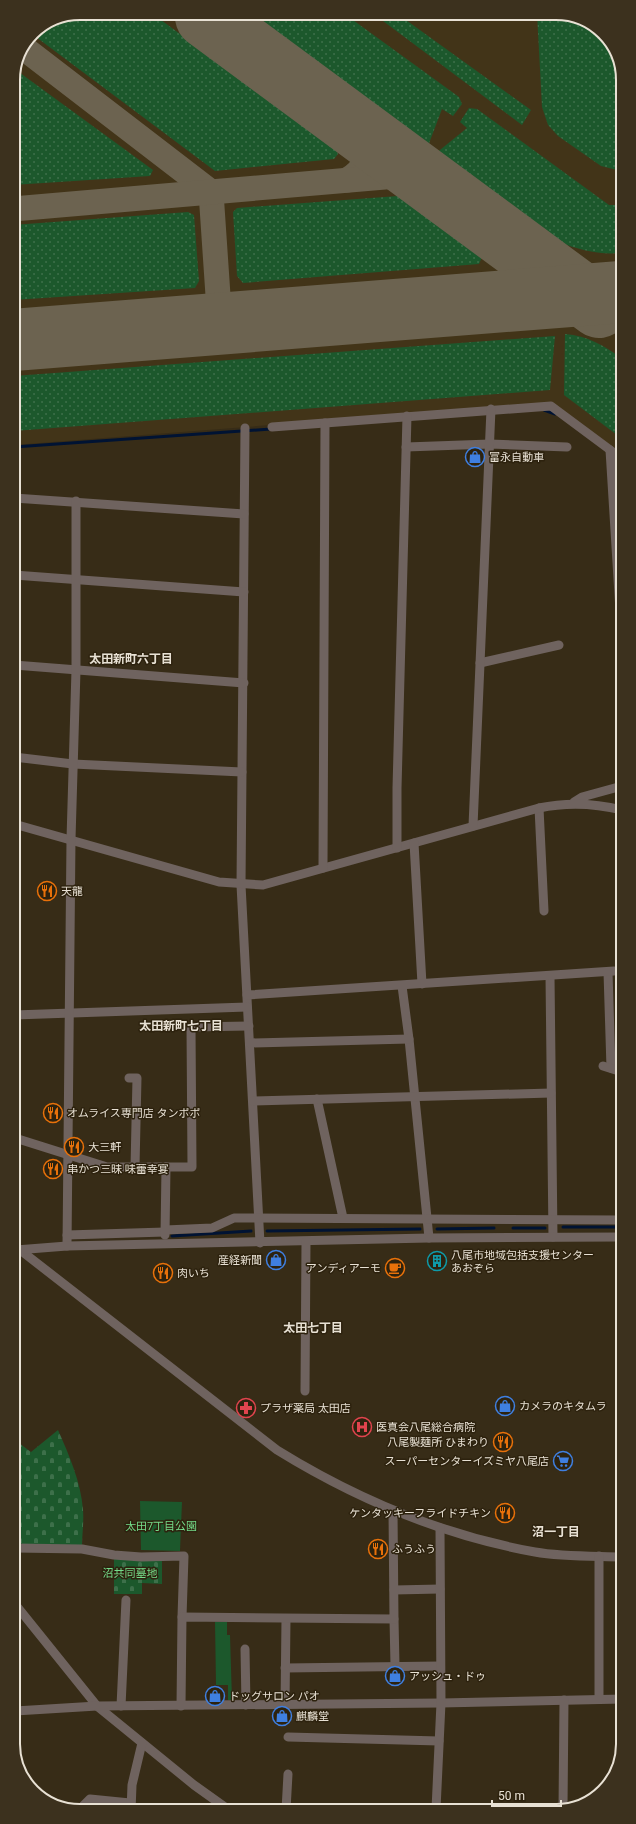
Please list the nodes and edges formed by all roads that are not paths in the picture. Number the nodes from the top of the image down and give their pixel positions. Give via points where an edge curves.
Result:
1 (491, 410) junction
2 (407, 416) junction
3 (325, 423) junction
4 (272, 427) dead end
5 (245, 428) dead end
6 (490, 444) junction
7 (406, 447) junction
8 (567, 447) dead end
9 (610, 450) junction
10 (616, 454) edge
11 (20, 498) edge
12 (76, 501) junction
13 (244, 514) junction
14 (616, 546) edge
15 (20, 575) edge
16 (77, 579) junction
17 (244, 592) junction
18 (559, 646) dead end
19 (480, 663) junction
20 (20, 665) edge
21 (76, 670) junction
22 (244, 683) junction
23 (20, 758) edge
24 (73, 764) junction
25 (242, 772) junction
26 (616, 788) edge
27 (573, 803) junction
28 (538, 808) junction
29 (616, 808) edge
30 (20, 826) edge
31 (473, 826) junction
32 (70, 839) junction
33 (414, 843) junction
34 (397, 848) junction
35 (323, 868) junction
36 (241, 885) junction
37 (544, 911) dead end
38 (550, 976) junction
39 (422, 984) junction
40 (402, 986) junction
41 (247, 995) junction
42 (248, 1007) junction
43 (69, 1012) junction
44 (20, 1015) edge
45 (249, 1026) junction
46 (409, 1039) junction
47 (250, 1043) junction
48 (616, 1070) edge
49 (129, 1078) dead end
50 (552, 1093) junction
51 (414, 1097) junction
52 (317, 1100) junction
53 (253, 1101) junction
54 (20, 1140) edge
55 (66, 1155) junction
56 (135, 1167) junction
57 (166, 1167) junction
58 (258, 1218) junction
59 (343, 1218) junction
60 (427, 1218) junction
61 (553, 1219) junction
62 (616, 1220) edge
63 (165, 1231) junction
64 (67, 1234) junction
65 (616, 1236) edge
66 (554, 1237) junction
67 (429, 1238) junction
68 (306, 1242) junction
69 (260, 1243) junction
70 (165, 1245) junction
71 (67, 1246) junction
72 (20, 1248) edge
73 (20, 1251) edge
74 (305, 1391) dead end
75 (393, 1511) junction
76 (440, 1528) junction
77 (20, 1548) edge
78 (599, 1556) junction
79 (616, 1557) edge
80 (440, 1589) junction
81 (394, 1590) junction
82 (126, 1600) dead end
83 (20, 1610) edge
84 (182, 1617) junction
85 (286, 1619) junction
86 (394, 1619) junction
87 (245, 1649) dead end
88 (395, 1666) junction
89 (440, 1666) junction
90 (285, 1668) junction
91 (599, 1699) junction
92 (616, 1699) edge
93 (564, 1700) junction
94 (441, 1703) junction
95 (246, 1705) junction
96 (284, 1705) junction
97 (97, 1706) junction
98 (121, 1706) junction
99 (181, 1706) junction
100 (20, 1711) edge
101 (288, 1737) dead end
102 (439, 1741) junction
103 (142, 1744) junction
104 (288, 1774) dead end
105 (563, 1803) edge
106 (85, 1804) edge
107 (115, 1804) edge
108 (130, 1804) edge
109 (221, 1804) edge
110 (286, 1804) edge
111 (436, 1804) edge

1 - 2 street
1 - 6 street
1 - 9 street via 551,406
2 - 3 street
2 - 7 street
3 - 4 street
3 - 35 street
5 - 13 street
6 - 7 street
6 - 8 street
6 - 19 street
7 - 34 street
9 - 10 street
9 - 14 street
11 - 12 street
12 - 13 street
12 - 16 street
13 - 17 street
15 - 16 street
16 - 17 street
16 - 21 street
17 - 22 street
18 - 19 street
19 - 31 street
20 - 21 street
21 - 22 street
21 - 24 street
22 - 25 street
23 - 24 street
24 - 25 street
24 - 32 street
25 - 36 street
26 - 27 street
27 - 28 street
27 - 29 street via 601,804
28 - 31 street
28 - 37 street
30 - 32 street
31 - 33 street
32 - 36 street via 219,882
32 - 43 street
33 - 34 street
33 - 39 street
34 - 35 street
35 - 36 street via 263,885
36 - 41 street
38 - 39 street
38 - 48 street via 611,972 607,1067
38 - 50 street
39 - 40 street
40 - 41 street
40 - 46 street
41 - 42 street
42 - 43 street
42 - 45 street
43 - 44 street
43 - 55 street
45 - 47 street
45 - 57 street via 191,1027 192,1167
46 - 47 street
46 - 51 street
47 - 53 street
49 - 56 street via 137,1078
50 - 51 street
50 - 61 street
51 - 52 street
51 - 60 street
52 - 53 street
52 - 59 street
53 - 58 street
54 - 55 street
55 - 56 street via 107,1167
55 - 64 street
56 - 57 street
57 - 63 street
58 - 59 street
58 - 63 street via 234,1218 212,1228
58 - 69 street
59 - 60 street
60 - 61 street
60 - 67 street
61 - 62 street
61 - 66 street
63 - 64 street
63 - 70 street
64 - 71 street
65 - 66 street
66 - 67 street
67 - 68 street
68 - 69 street
68 - 74 street
69 - 70 street
70 - 71 street
71 - 72 street
73 - 75 street via 277,1450 308,1469
75 - 76 street
75 - 81 street
76 - 78 street via 536,1552
76 - 80 street
77 - 84 street via 82,1549 141,1557 184,1556
78 - 79 street
78 - 91 street
80 - 81 street
80 - 89 street
81 - 86 street
82 - 98 street
83 - 97 street
84 - 85 street
84 - 99 street
85 - 86 street
85 - 90 street
86 - 88 street
87 - 95 street via 241,1666
88 - 89 street
88 - 90 street
89 - 94 street
90 - 96 street
91 - 92 street
91 - 93 street
93 - 94 street
93 - 105 street
94 - 96 street
94 - 102 street
95 - 96 street
95 - 99 street
97 - 98 street
97 - 100 street
97 - 103 street
98 - 99 street
101 - 102 street
102 - 111 street
103 - 108 street
103 - 109 street
104 - 110 street
106 - 107 street via 90,1799

